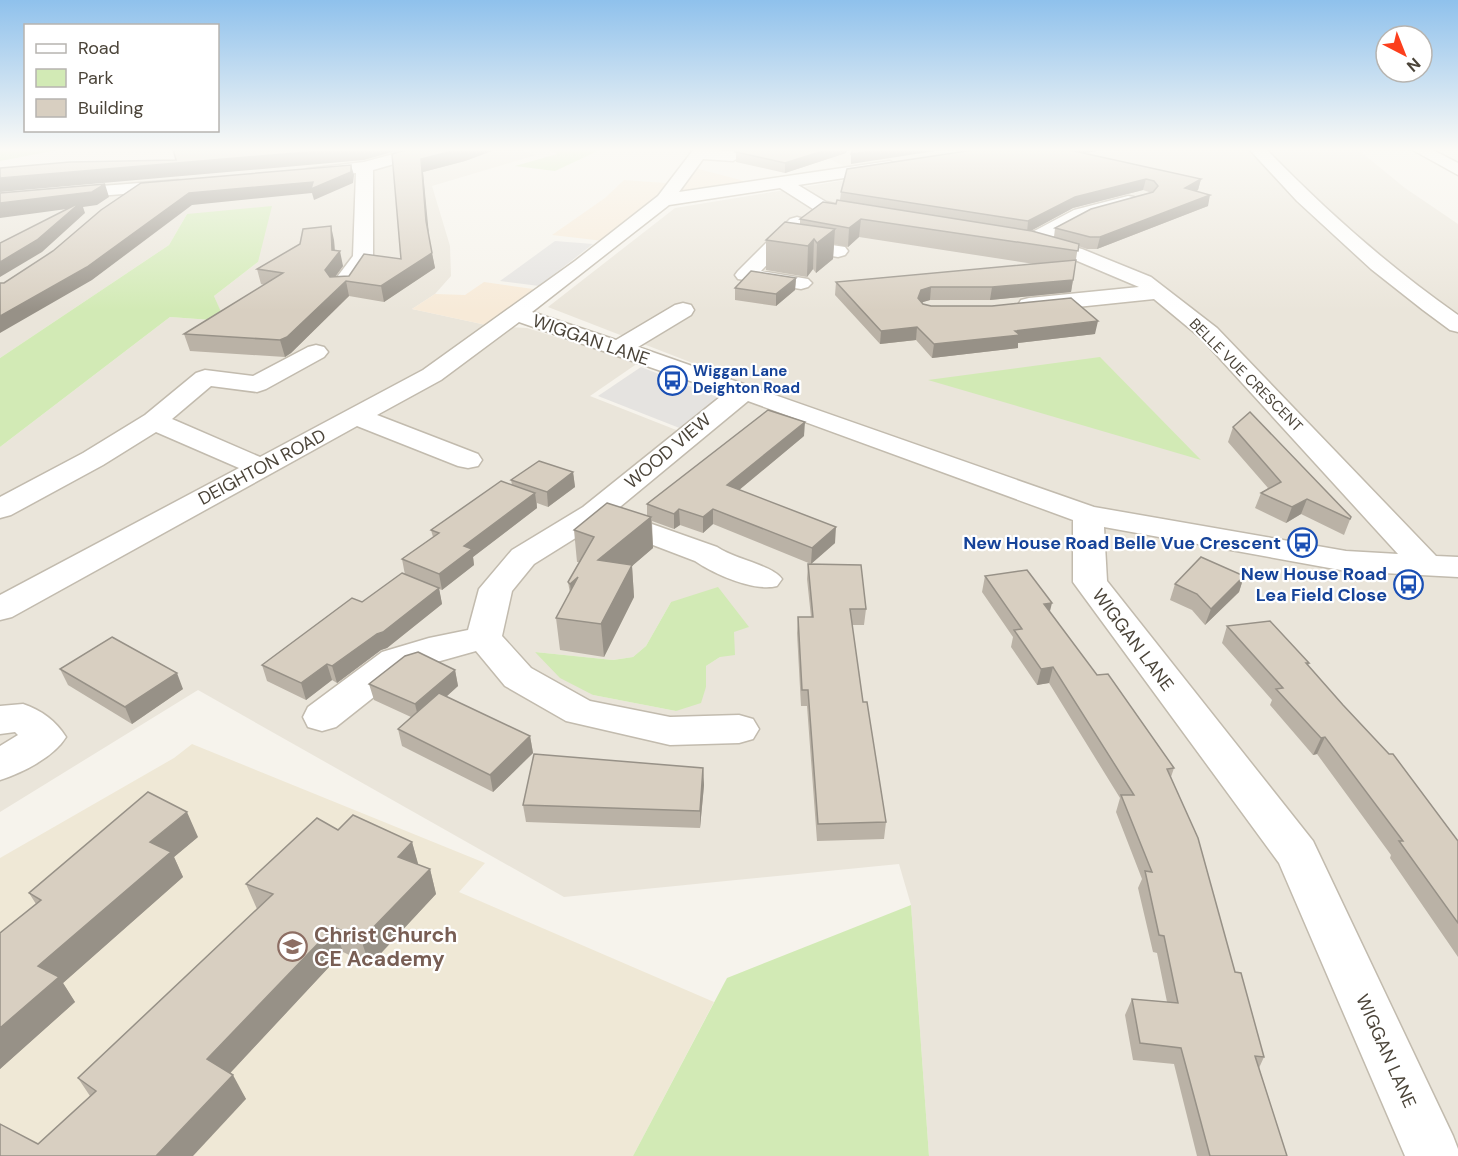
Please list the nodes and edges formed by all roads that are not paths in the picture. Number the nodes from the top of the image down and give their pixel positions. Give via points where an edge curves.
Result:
1 (117, 203) edge
2 (364, 203) edge
3 (660, 203) edge
4 (811, 203) edge
5 (1120, 203) edge
6 (1310, 203) edge
7 (821, 207) junction
8 (106, 210) edge
9 (882, 218) edge
10 (778, 242) junction
11 (838, 251) edge
12 (801, 283) edge
13 (342, 285) edge
14 (1159, 292) junction
15 (1011, 307) edge
16 (683, 310) dead end
17 (517, 315) junction
18 (1458, 325) edge
19 (618, 349) junction
20 (316, 352) dead end
21 (744, 391) junction
22 (355, 416) junction
23 (154, 421) junction
24 (468, 460) dead end
25 (260, 467) junction
26 (0, 509) edge
27 (594, 513) junction
28 (1088, 515) junction
29 (1427, 566) junction
30 (1458, 567) edge
31 (765, 579) dead end
32 (0, 609) edge
33 (484, 638) junction
34 (322, 717) dead end
35 (0, 720) edge
36 (739, 729) dead end
37 (0, 765) edge
38 (1433, 1156) edge

1 - 8 street
2 - 13 street via 363,256
3 - 17 street, DEIGHTON ROAD
4 - 7 street
5 - 14 street, BELLE VUE CRESCENT via 1019,239 1076,253 1144,281
6 - 18 street via 1418,298
7 - 9 street
7 - 10 street via 803,217
10 - 11 street
10 - 12 street via 745,275
14 - 15 street
14 - 29 street, BELLE VUE CRESCENT via 1209,333
16 - 19 street
17 - 19 street, WIGGAN LANE
17 - 22 street, DEIGHTON ROAD via 432,375
19 - 21 street, WIGGAN LANE
20 - 23 street via 257,384 211,372
21 - 27 street, WOOD VIEW via 712,411
21 - 28 street, WIGGAN LANE
22 - 24 street
22 - 25 street, DEIGHTON ROAD
23 - 25 street
23 - 26 street
25 - 32 street, DEIGHTON ROAD
27 - 31 street
27 - 33 street, WOOD VIEW via 523,557 496,589
28 - 29 street via 1346,561
28 - 38 street, WIGGAN LANE via 1090,582 1297,854
29 - 30 street
33 - 34 street via 395,661
33 - 36 street via 518,677 580,712 670,731
35 - 37 street via 23,718 46,737

